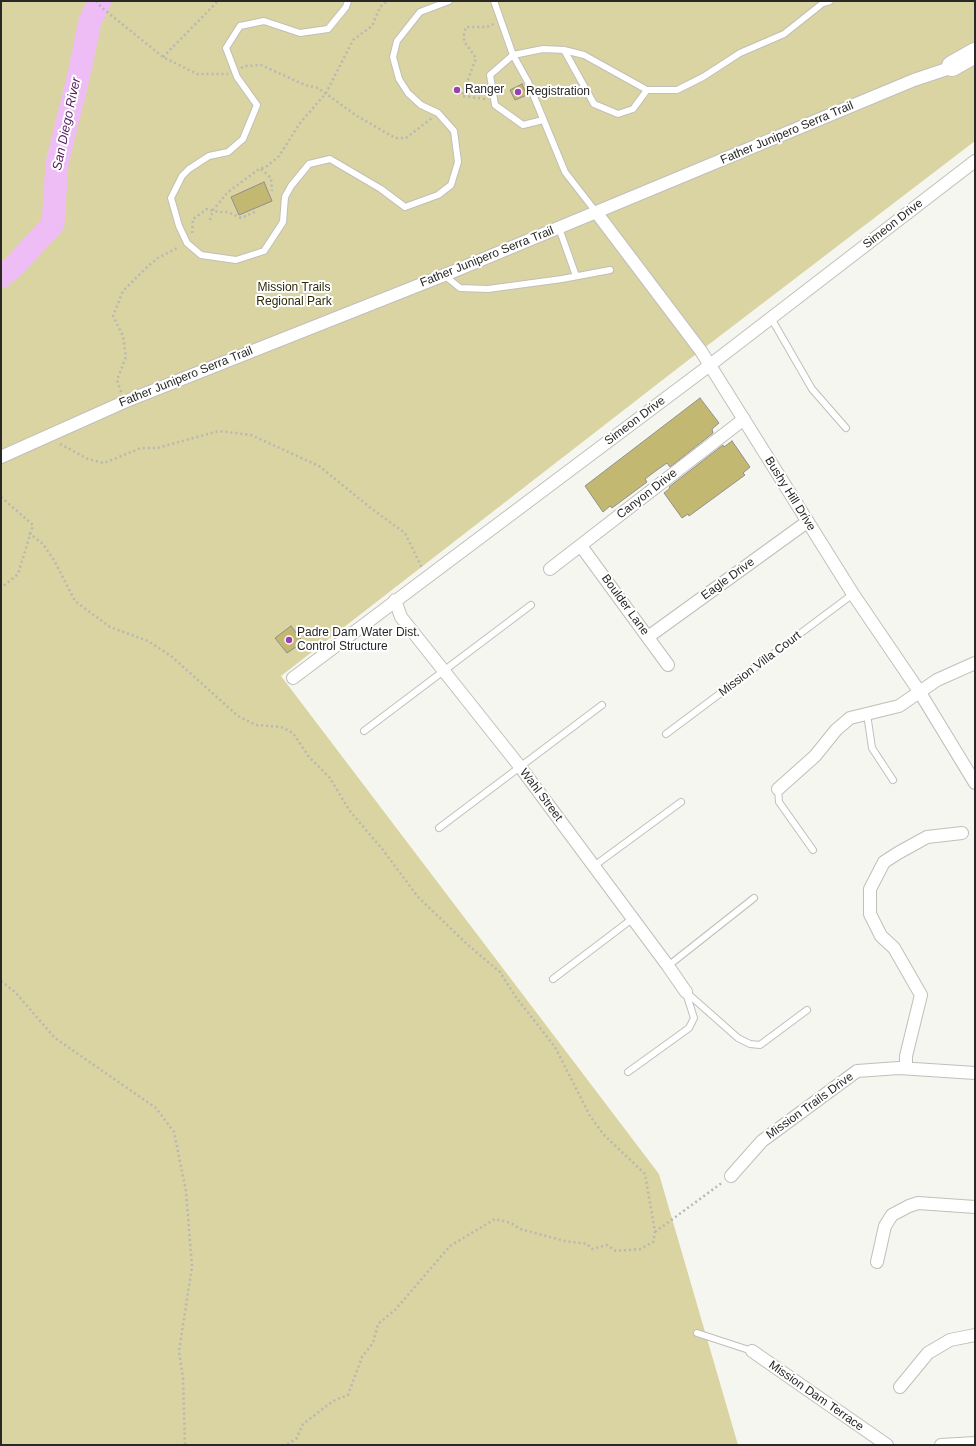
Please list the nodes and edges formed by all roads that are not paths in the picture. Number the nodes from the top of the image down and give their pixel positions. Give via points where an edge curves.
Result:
1 (348, 1) edge
2 (449, 1) edge
3 (494, 1) edge
4 (830, 1) edge
5 (564, 50) junction
6 (975, 54) edge
7 (514, 55) junction
8 (975, 62) edge
9 (952, 66) junction
10 (647, 90) junction
11 (543, 120) junction
12 (975, 161) edge
13 (596, 212) junction
14 (559, 228) junction
15 (610, 270) dead end
16 (444, 275) junction
17 (576, 276) junction
18 (771, 318) junction
19 (710, 365) junction
20 (744, 420) junction
21 (846, 428) dead end
22 (1, 457) edge
23 (808, 522) junction
24 (581, 546) junction
25 (550, 569) dead end
26 (853, 594) junction
27 (395, 600) junction
28 (531, 605) dead end
29 (648, 637) junction
30 (975, 663) edge
31 (668, 665) dead end
32 (443, 672) junction
33 (293, 678) dead end
34 (919, 692) junction
35 (602, 705) dead end
36 (867, 714) junction
37 (364, 731) dead end
38 (666, 734) dead end
39 (520, 768) junction
40 (893, 780) dead end
41 (975, 783) edge
42 (778, 788) joint
43 (681, 802) dead end
44 (439, 828) dead end
45 (962, 832) dead end
46 (813, 850) dead end
47 (594, 866) junction
48 (754, 898) dead end
49 (632, 919) junction
50 (668, 966) junction
51 (553, 979) dead end
52 (686, 992) junction
53 (807, 1010) dead end
54 (906, 1068) junction
55 (628, 1072) dead end
56 (975, 1073) edge
57 (731, 1176) road end
58 (975, 1207) edge
59 (877, 1262) dead end
60 (697, 1333) dead end
61 (975, 1335) edge
62 (752, 1351) joint
63 (900, 1387) dead end
64 (884, 1443) edge
65 (975, 1443) edge
66 (941, 1445) edge

1 - 2 lane via 328,28 300,33 264,21 240,26 226,48 237,77 257,105 243,138 228,152 208,156 182,176 171,198 187,243 201,255 236,260 264,251 283,222 285,197 310,164 330,159 405,206 438,195 451,185 458,162 454,131 438,113 421,105 408,93 399,79 393,57 397,41 420,12
3 - 7 lane
4 - 10 lane via 823,3 784,34 740,53 677,90
5 - 7 lane via 543,49
5 - 10 lane via 584,55
5 - 10 lane via 594,104 618,114 633,109
6 - 9 main road
7 - 11 lane
7 - 11 lane via 490,75 495,105 524,125
8 - 9 street, Father Junipero Serra Trail
9 - 13 street, Father Junipero Serra Trail
11 - 13 lane via 565,172
12 - 18 street, Simeon Drive
13 - 14 street, Father Junipero Serra Trail
13 - 19 street, Bushy Hill Drive
14 - 16 street, Father Junipero Serra Trail
14 - 17 lane
15 - 17 lane
16 - 17 lane via 460,288 488,289
16 - 22 street, Father Junipero Serra Trail via 124,402
18 - 19 street, Simeon Drive
18 - 21 lane via 812,389
19 - 20 street, Bushy Hill Drive
19 - 27 street, Simeon Drive
20 - 23 street, Bushy Hill Drive
20 - 24 street, Canyon Drive
23 - 26 street, Bushy Hill Drive
23 - 29 street, Eagle Drive
24 - 25 street, Canyon Drive
24 - 29 street, Boulder Lane
26 - 34 street, Bushy Hill Drive
26 - 38 lane, Mission Villa Court
27 - 32 street, Wahl Street via 401,617
27 - 33 street, Simeon Drive
28 - 32 lane
29 - 31 street, Boulder Lane
30 - 34 street via 937,680
32 - 37 lane
32 - 39 street, Wahl Street
34 - 36 street via 899,706
34 - 41 street, Bushy Hill Drive
35 - 39 lane
36 - 40 lane via 872,748
36 - 42 street via 850,718 814,756
39 - 44 lane
39 - 47 street, Wahl Street
42 - 46 lane via 779,802
43 - 47 lane
45 - 54 street via 928,837 898,853 884,862 870,889 870,914 881,936 898,955 921,995 906,1056
47 - 49 street, Wahl Street
48 - 50 lane
49 - 50 street, Wahl Street
49 - 51 lane
50 - 52 street, Wahl Street
52 - 53 lane via 738,1038 750,1044 760,1045
52 - 55 lane via 694,1018 689,1028
54 - 56 street, Mission Trails Drive
54 - 57 street, Mission Trails Drive via 857,1071 762,1141
58 - 59 street via 918,1203 909,1206 892,1216 885,1226
60 - 62 lane
61 - 63 street via 950,1340 928,1353
62 - 64 street, Mission Dam Terrace
65 - 66 street

